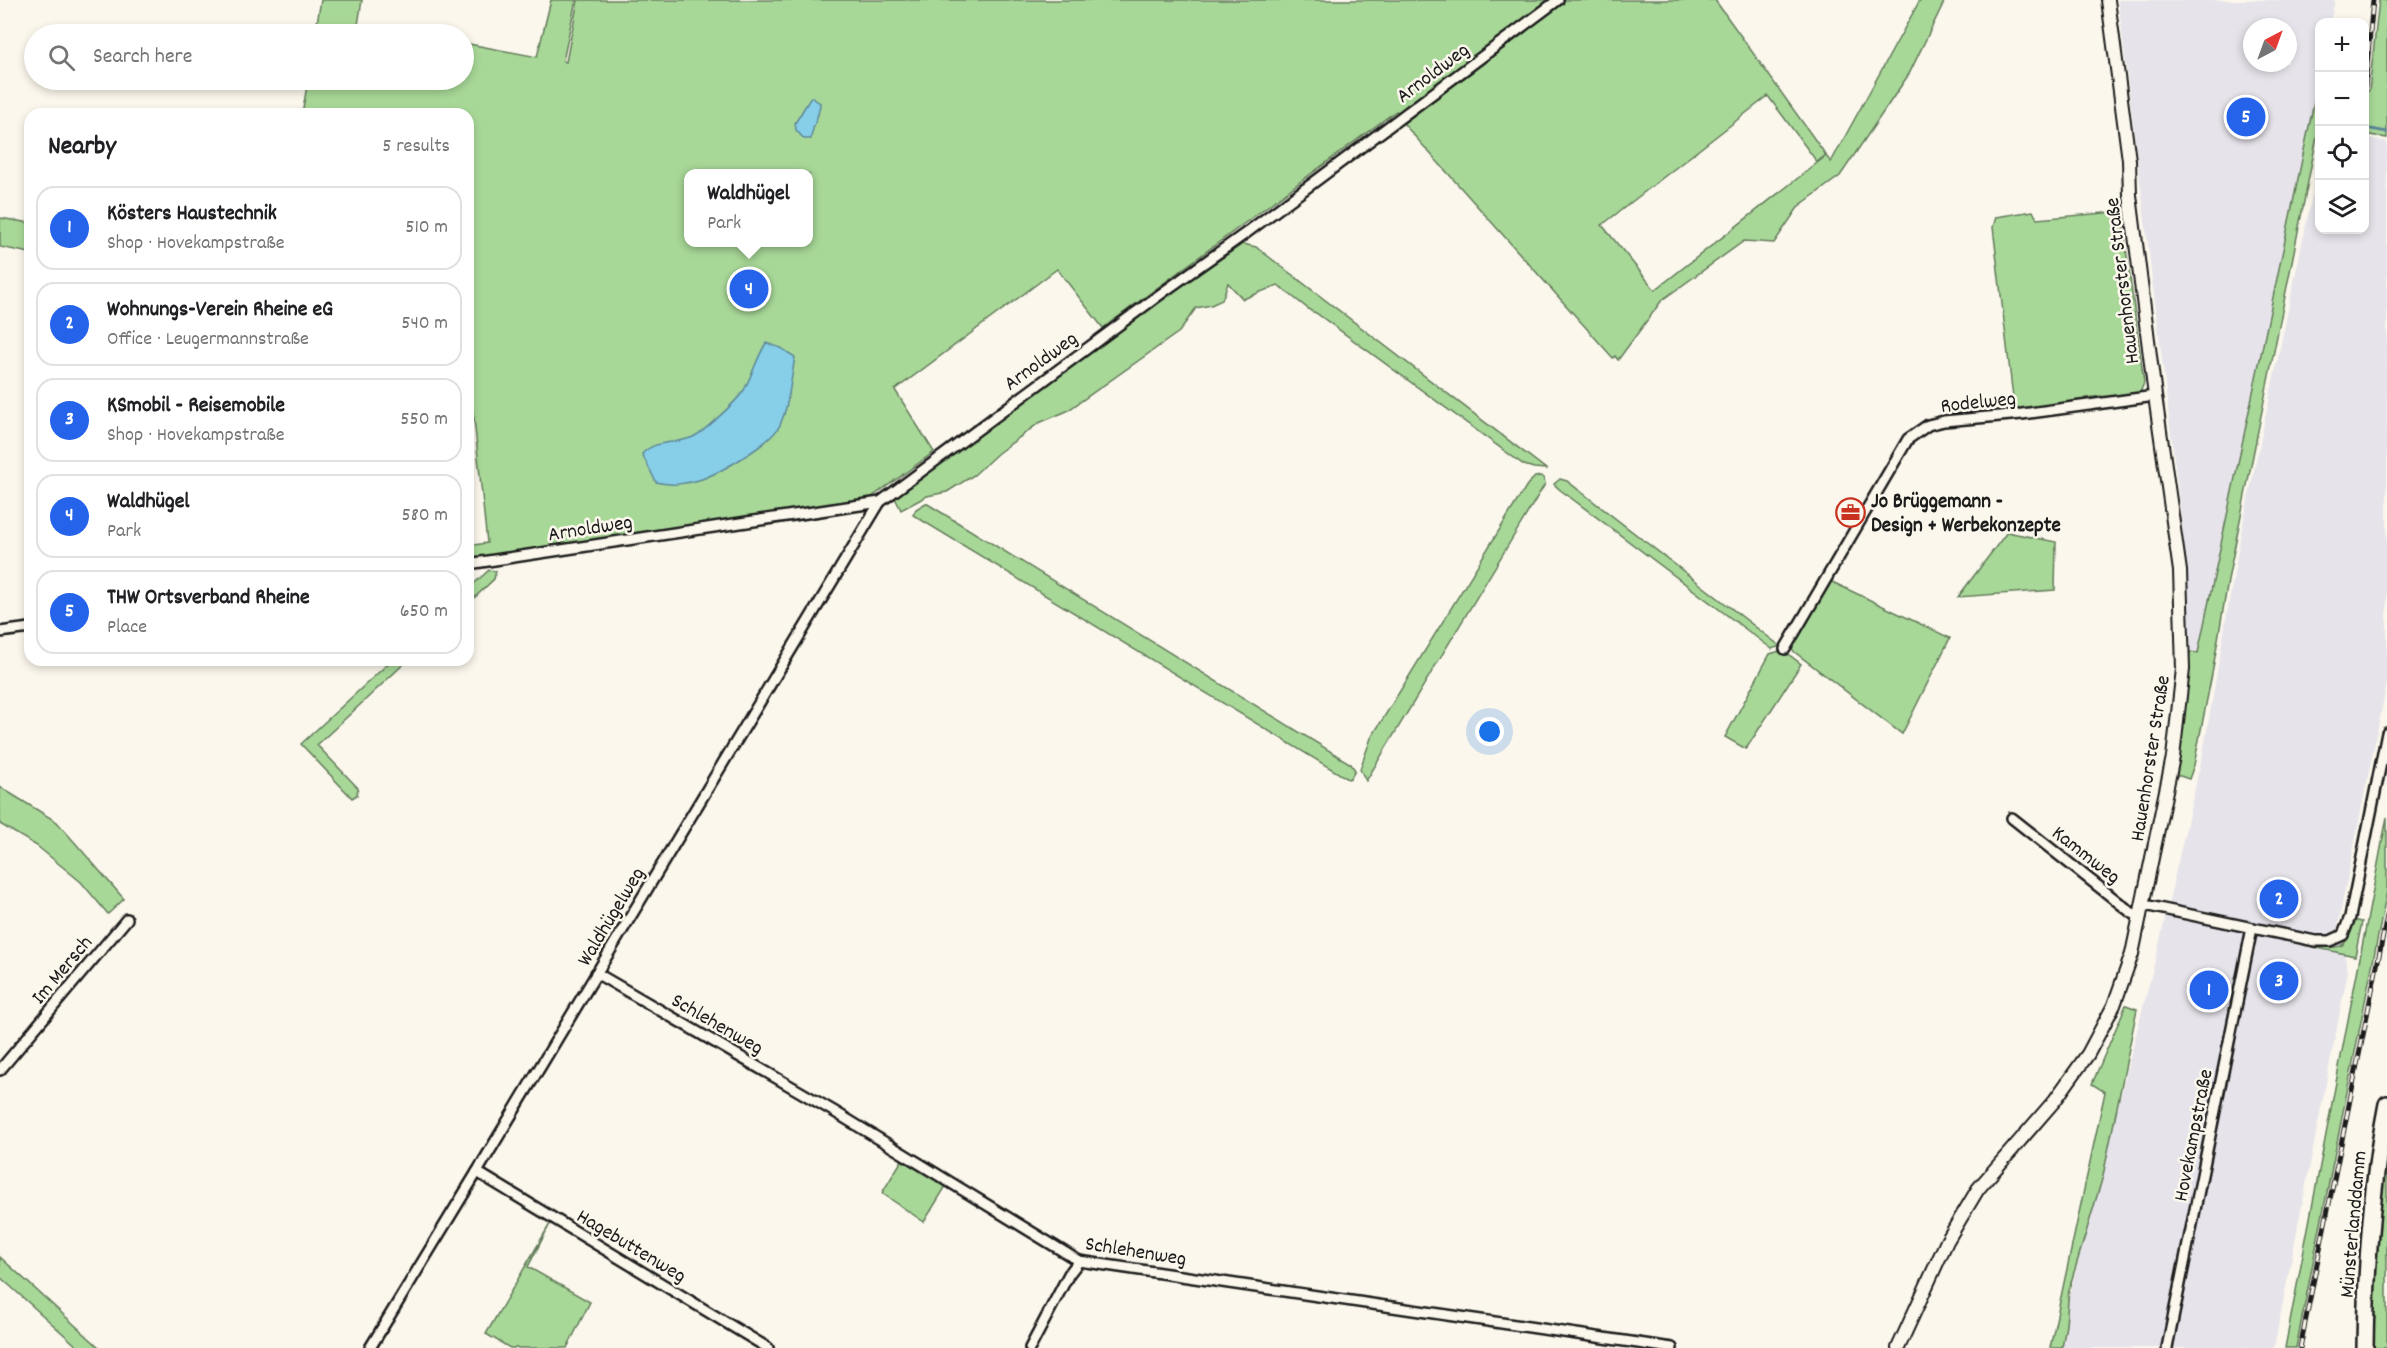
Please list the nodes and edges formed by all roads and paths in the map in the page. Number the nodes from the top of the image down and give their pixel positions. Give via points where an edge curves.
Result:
1 (1558, 0) edge
2 (2108, 0) edge
3 (2155, 396) junction
4 (880, 502) junction
5 (474, 563) edge
6 (24, 629) edge
7 (0, 632) edge
8 (1785, 649) dead end
9 (2387, 733) edge
10 (2012, 818) dead end
11 (2143, 910) junction
12 (127, 918) dead end
13 (2252, 928) junction
14 (596, 974) junction
15 (0, 1070) edge
16 (2387, 1104) edge
17 (477, 1172) junction
18 (1079, 1261) junction
19 (370, 1348) edge
20 (768, 1348) edge
21 (1030, 1348) edge
22 (1672, 1348) edge
23 (1898, 1348) edge
24 (2167, 1348) edge
25 (2365, 1348) edge

1 - 4 street, Arnoldweg
2 - 3 street, Hauenhorster Straße
3 - 8 street, Rodelweg via 1928,425 1908,439
3 - 11 street, Hauenhorster Straße via 2180,571 2183,669 2173,757
4 - 5 street, Arnoldweg
4 - 14 street, Waldhügelweg
6 - 7 street
9 - 13 street via 2350,918 2343,935 2323,942
10 - 11 street, Kammweg via 2132,913
11 - 13 street
11 - 23 street, Hauenhorster Straße via 2114,1005 2088,1054 2055,1100 1978,1189 1947,1241
12 - 15 street, Im Mersch
13 - 24 street, Hovekampstraße
14 - 17 street, Waldhügelweg
14 - 18 street, Schlehenweg via 835,1112
16 - 25 main road, Münsterlanddamm via 2372,1205
17 - 19 street, Waldhügelweg
17 - 20 street, Hagebuttenweg
18 - 21 street
18 - 22 street, Schlehenweg

